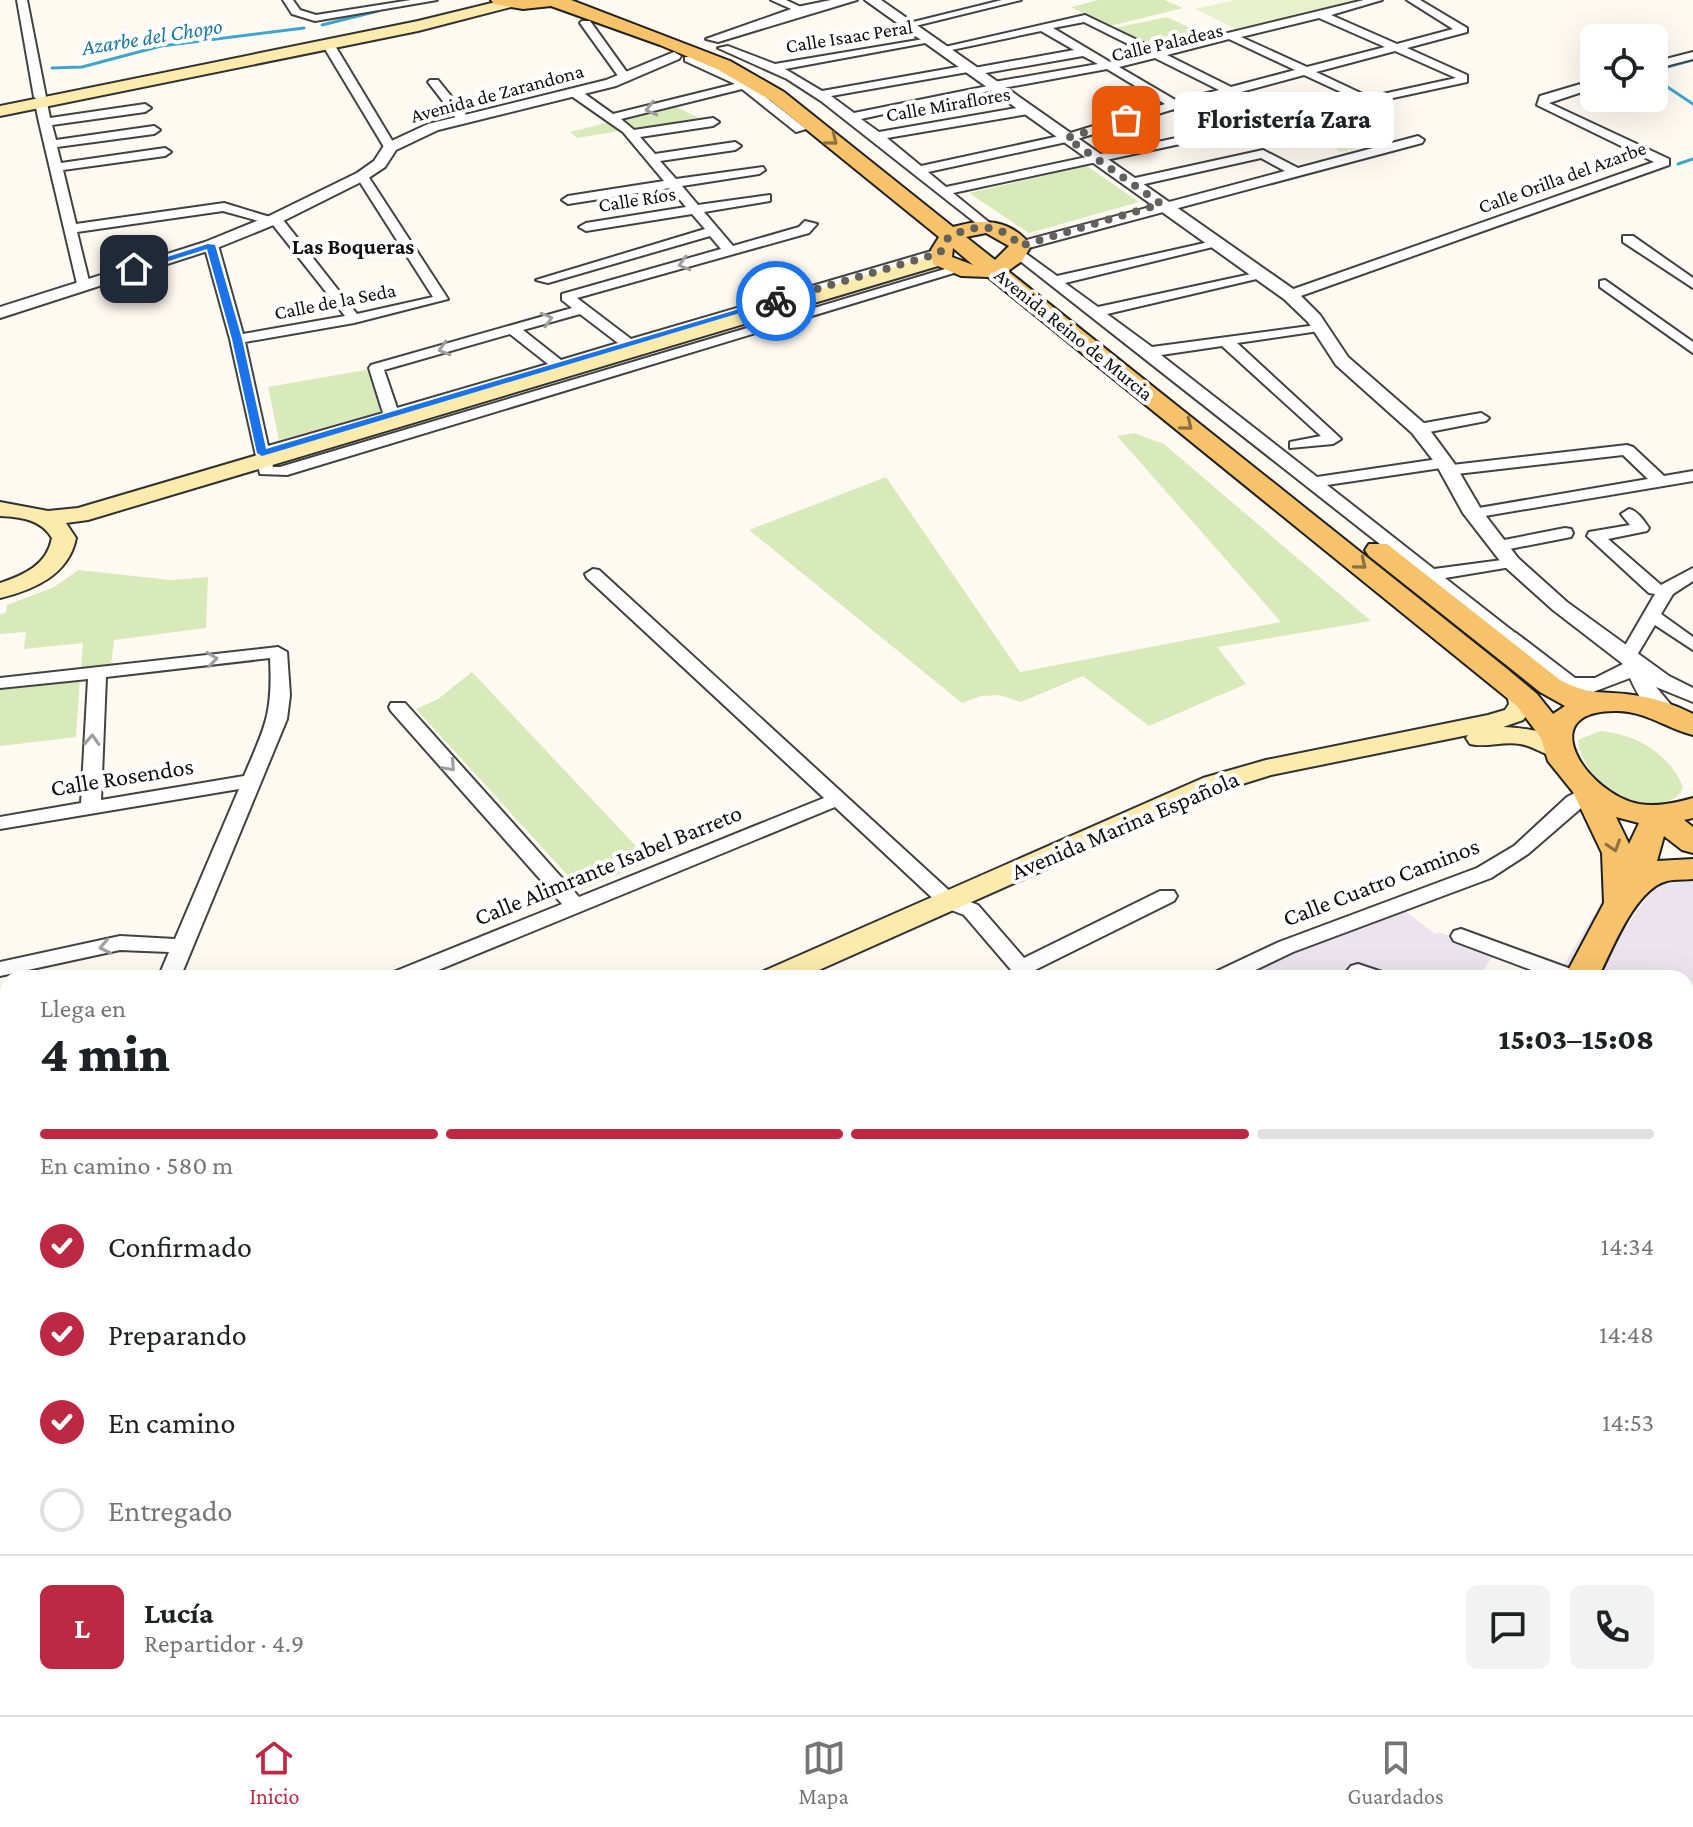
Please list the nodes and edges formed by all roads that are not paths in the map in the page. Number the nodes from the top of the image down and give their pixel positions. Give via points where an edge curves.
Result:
1 (22, 0) edge
2 (288, 0) edge
3 (432, 0) edge
4 (580, 0) edge
5 (776, 0) edge
6 (850, 0) edge
7 (872, 0) edge
8 (1016, 0) edge
9 (1377, 0) edge
10 (1412, 0) edge
11 (500, 1) edge
12 (555, 1) edge
13 (802, 10) junction
14 (1320, 14) junction
15 (1336, 20) junction
16 (586, 23) dead end
17 (907, 25) junction
18 (1043, 27) junction
19 (322, 33) junction
20 (1231, 36) junction
21 (1249, 41) junction
22 (936, 45) junction
23 (1393, 46) junction
24 (698, 49) junction
25 (1084, 52) junction
26 (1156, 54) junction
27 (1693, 55) edge
28 (1171, 60) junction
29 (1668, 62) edge
30 (1107, 66) junction
31 (775, 67) junction
32 (971, 70) junction
33 (1307, 70) junction
34 (1120, 72) junction
35 (625, 78) junction
36 (434, 82) dead end
37 (745, 85) junction
38 (1580, 88) edge
39 (999, 90) junction
40 (1233, 91) junction
41 (574, 92) junction
42 (819, 95) junction
43 (1207, 97) junction
44 (41, 100) junction
45 (1367, 100) junction
46 (679, 102) junction
47 (1175, 105) junction
48 (145, 108) dead end
49 (0, 109) edge
50 (1028, 110) junction
51 (612, 118) junction
52 (848, 118) junction
53 (1284, 118) junction
54 (463, 119) junction
55 (1201, 120) dead end
56 (45, 122) junction
57 (713, 122) junction
58 (1251, 124) junction
59 (800, 129) dead end
60 (154, 130) dead end
61 (632, 134) junction
62 (874, 137) junction
63 (1067, 138) junction
64 (1418, 140) dead end
65 (51, 144) junction
66 (390, 147) junction
67 (165, 152) dead end
68 (1095, 157) junction
69 (652, 158) junction
70 (56, 167) junction
71 (759, 170) dead end
72 (916, 171) junction
73 (1298, 173) junction
74 (362, 176) junction
75 (1131, 183) junction
76 (673, 184) junction
77 (942, 192) junction
78 (765, 198) dead end
79 (568, 200) dead end
80 (1161, 204) junction
81 (695, 209) junction
82 (273, 220) junction
83 (810, 224) dead end
84 (586, 227) dead end
85 (70, 229) junction
86 (713, 231) junction
87 (1628, 239) dead end
88 (1218, 244) junction
89 (211, 245) junction
90 (957, 248) junction
91 (730, 251) junction
92 (1011, 257) junction
93 (1260, 274) junction
94 (1054, 281) junction
95 (1605, 284) dead end
96 (1693, 284) edge
97 (83, 285) junction
98 (1290, 295) junction
99 (567, 297) junction
100 (582, 309) junction
101 (1095, 312) junction
102 (0, 313) edge
103 (354, 319) junction
104 (1319, 327) junction
105 (512, 329) junction
106 (237, 339) junction
107 (1226, 341) junction
108 (628, 344) junction
109 (1693, 349) edge
110 (1149, 352) junction
111 (558, 365) junction
112 (391, 415) junction
113 (1481, 418) dead end
114 (1419, 429) junction
115 (1296, 445) dead end
116 (264, 461) junction
117 (1446, 466) junction
118 (1693, 476) edge
119 (1313, 482) junction
120 (1661, 482) junction
121 (0, 509) edge
122 (1473, 513) junction
123 (1629, 514) dead end
124 (47, 518) junction
125 (1565, 533) dead end
126 (64, 536) junction
127 (1505, 554) junction
128 (1693, 573) edge
129 (593, 574) dead end
130 (1430, 575) junction
131 (0, 591) edge
132 (1666, 592) junction
133 (1652, 615) junction
134 (1475, 619) junction
135 (1693, 645) edge
136 (1631, 663) junction
137 (97, 673) junction
138 (0, 683) edge
139 (1520, 694) junction
140 (1693, 695) edge
141 (1604, 704) junction
142 (398, 707) dead end
143 (1680, 710) edge
144 (1693, 726) edge
145 (1557, 744) junction
146 (252, 781) junction
147 (1588, 792) junction
148 (836, 800) junction
149 (91, 808) junction
150 (1693, 808) edge
151 (1658, 816) junction
152 (0, 823) edge
153 (1693, 843) edge
154 (1693, 869) edge
155 (1167, 896) dead end
156 (1627, 896) junction
157 (575, 906) junction
158 (960, 906) junction
159 (1461, 936) dead end
160 (182, 946) junction
161 (0, 969) edge
162 (172, 970) edge
163 (436, 970) edge
164 (796, 970) edge
165 (836, 970) edge
166 (1023, 970) edge
167 (1031, 970) edge
168 (1238, 970) edge
169 (1552, 970) edge
170 (1585, 970) edge

1 - 44 street
2 - 19 street
3 - 19 street
4 - 24 main road, Avenida Reino de Murcia
5 - 13 street
6 - 13 street, Avenida de Zarandona
7 - 17 street
8 - 17 street
9 - 14 street
10 - 23 street via 1463,30
11 - 12 main road
11 - 19 main road
12 - 24 main road, Avenida Reino de Murcia
13 - 24 street, Avenida de Zarandona
14 - 15 street
14 - 20 street
15 - 21 street, Calle Paladeas
15 - 23 street
16 - 35 street
17 - 22 street
18 - 22 street, Calle Isaac Peral
18 - 25 street
18 - 26 street, Calle Isaac Peral via 1085,18
19 - 44 main road
19 - 66 street
20 - 21 street
20 - 26 street
21 - 28 street, Calle Paladeas
21 - 33 street
22 - 31 street, Calle Isaac Peral
22 - 32 street
23 - 33 street
23 - 45 street via 1463,80
24 - 31 street
24 - 35 street, Avenida de Zarandona
24 - 37 street
24 - 90 main road, Avenida Reino de Murcia via 765,71 800,94
25 - 30 street
25 - 32 street
26 - 28 street
26 - 30 street
27 - 29 street
28 - 34 street, Calle Paladeas
28 - 40 street
30 - 34 street
30 - 39 street
31 - 42 street
32 - 39 street
32 - 42 street
33 - 40 street
33 - 45 street
34 - 39 street, Calle Paladeas
34 - 47 street
35 - 41 street, Avenida de Zarandona
36 - 54 street
37 - 46 street
37 - 59 street
38 - 98 street, Calle Orilla del Azarbe via 1544,99 1543,105 1665,162
39 - 50 street
39 - 52 street
40 - 43 street
40 - 53 street
41 - 51 street
41 - 54 street, Avenida de Zarandona
42 - 52 street
43 - 47 street
43 - 58 street
44 - 49 main road
44 - 56 street
45 - 53 street
46 -> 51 street
46 - 57 street
47 - 55 street
47 - 63 street
48 - 56 street
50 - 62 street, Calle Miraflores
50 - 63 street
51 - 61 street
52 - 62 street
53 - 58 street
54 - 66 street, Avenida de Zarandona
56 - 65 street
57 - 61 street
57 - 69 street via 735,146
58 - 68 street
60 - 65 street
61 - 69 street
62 - 72 street
63 - 68 street
63 - 72 street
64 - 73 street
65 - 70 street
66 - 74 street, Avenida de Zarandona via 380,164
67 - 70 street
68 - 75 street
68 - 77 street
69 - 76 street
70 - 85 street
71 - 76 street
72 - 77 street
73 - 75 street via 1263,154
73 - 80 street
74 - 82 street, Avenida de Zarandona
74 - 103 street, Calle de la Seda via 441,299
75 - 80 street
76 - 79 street
76 - 81 street
77 - 90 street
78 - 81 street, Calle Ríos
80 - 88 street
80 - 92 street
81 - 84 street, Calle Ríos
81 - 86 street
82 - 85 street via 224,207
82 - 89 street, Avenida de Zarandona
82 - 103 street
83 - 91 street
85 - 97 street
86 - 91 street
86 - 99 street via 543,280
87 - 96 street
88 - 93 street
88 - 94 street
89 - 97 street, Avenida de Zarandona
89 - 106 street
90 - 92 main road, Avenida Reino de Murcia
90 - 92 main road
90 - 108 street
90 - 116 main road
91 -> 99 street
92 - 94 street
92 - 134 main road, Avenida Reino de Murcia
92 -> 139 main road, Avenida Reino de Murcia
93 - 98 street
93 - 101 street
94 - 101 street
95 - 109 street
97 - 102 street, Avenida de Zarandona
98 - 104 street
99 - 100 street
105 -> 100 street
100 - 108 street
101 - 110 street
103 - 106 street, Calle de la Seda
104 - 107 street
104 - 114 street via 1342,361
105 - 111 street
105 -> 112 street via 376,368
106 - 116 street
107 - 110 street
107 - 115 street via 1333,439
108 - 111 street
110 - 119 street
111 - 112 street
112 - 116 street
113 - 114 street
114 - 117 street
116 - 124 main road via 80,515
116 - 126 main road
117 - 119 street
117 - 120 street via 1627,450
117 - 122 street
118 - 120 street
119 - 130 street
120 - 122 street
121 - 124 main road
122 - 127 street
123 - 132 street via 1641,528 1595,536 1655,589
124 - 126 main road
125 - 127 street
126 - 131 main road via 62,552 50,566
127 - 130 street
127 - 136 street
128 - 132 street
129 - 148 street
130 - 134 street
132 - 133 street
133 - 135 street
133 - 136 street
134 - 136 street via 1508,636 1555,677 1571,684 1612,681
134 - 141 main road, Avenida Reino de Murcia via 1561,693
136 - 140 street
136 - 141 street via 1623,692
136 - 143 street via 1650,697
137 - 138 street
137 -> 146 street via 278,652 278,719
149 -> 137 street
139 - 145 main road, Avenida Reino de Murcia
139 - 158 main road, Avenida Marina Española via 1519,710 1494,722 1233,777
141 - 143 main road
141 - 145 main road via 1569,716 1559,725
142 -> 157 street
143 - 144 main road
145 - 147 main road, Avenida Reino de Murcia via 1572,775
145 - 158 main road, Avenida Marina Española via 1498,735 1260,783
146 - 149 street, Calle Rosendos
146 - 160 street
147 - 151 main road via 1632,813
147 -> 156 main road, Avenida Reino de Murcia via 1618,853
147 - 168 street, Calle Cuatro Caminos via 1521,850 1484,873
148 - 157 street, Calle Alimrante Isabel Barreto
148 - 158 street
149 - 152 street, Calle Rosendos
150 - 151 main road
151 - 153 main road
151 - 156 main road
154 - 156 main road via 1658,871
155 - 167 street
156 - 170 main road
157 - 163 street, Calle Alimrante Isabel Barreto
158 - 164 main road, Avenida Marina Española
158 - 165 main road, Avenida Marina Española
158 - 166 street
159 - 169 street
160 -> 161 street via 120,943
160 - 162 street

